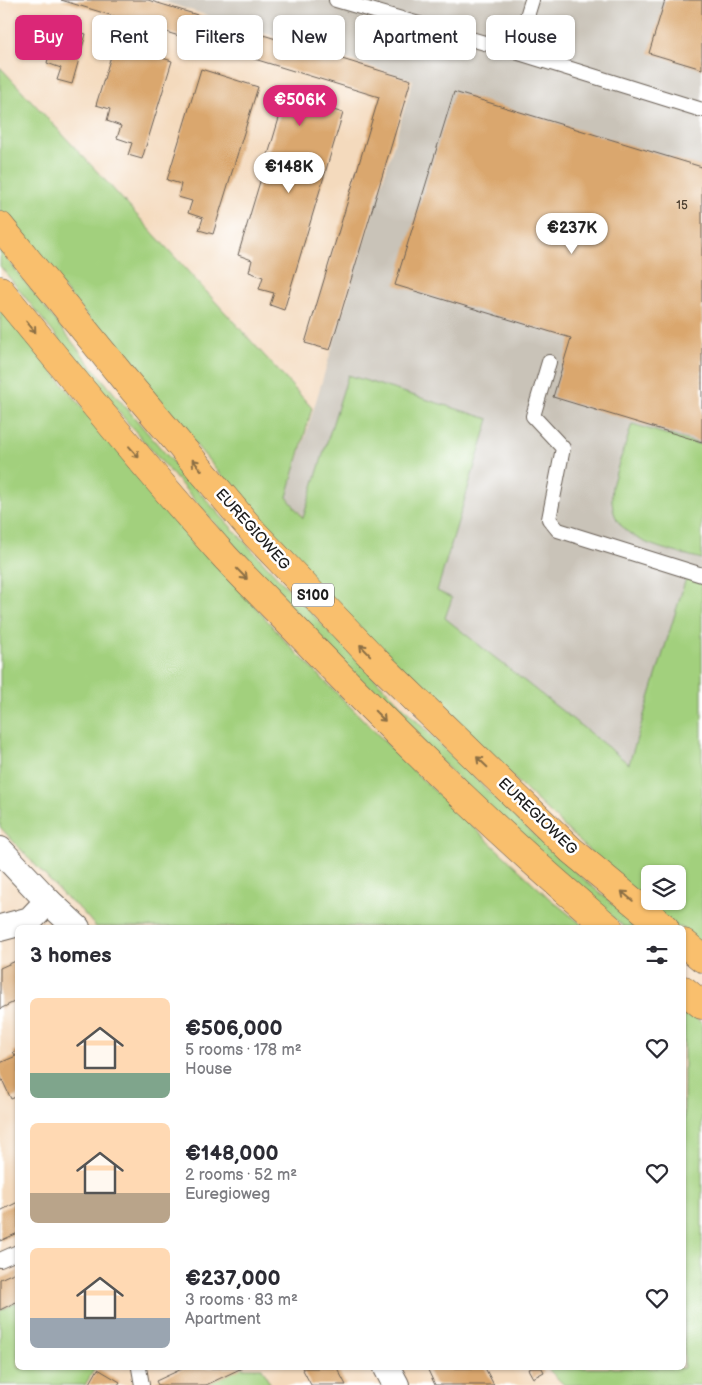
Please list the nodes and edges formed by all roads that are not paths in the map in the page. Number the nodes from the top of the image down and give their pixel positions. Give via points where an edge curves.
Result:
1 (336, 0) edge
2 (532, 0) edge
3 (527, 15) edge
4 (486, 43) edge
5 (542, 60) edge
6 (702, 110) edge
7 (0, 226) edge
8 (0, 290) edge
9 (549, 362) dead end
10 (702, 575) edge
11 (0, 850) edge
12 (48, 901) junction
13 (74, 925) edge
14 (605, 925) edge
15 (661, 925) edge
16 (0, 928) edge
17 (686, 945) edge
18 (702, 958) edge
19 (686, 992) edge
20 (702, 1006) edge
21 (15, 1253) edge
22 (0, 1260) edge
23 (388, 1370) edge
24 (396, 1385) edge

1 - 4 lane
2 - 3 lane
5 - 6 lane
15 -> 7 main road, EUREGIOWEG / S100 via 571,850 376,661 261,541
8 -> 14 main road, S100 via 99,412 227,559 440,775 553,881
9 - 10 lane via 533,416 563,448 550,519 558,530
11 - 12 street
12 - 13 street
12 - 16 street via 30,920
17 - 18 main road
19 - 20 main road
21 - 22 lane
23 - 24 street

